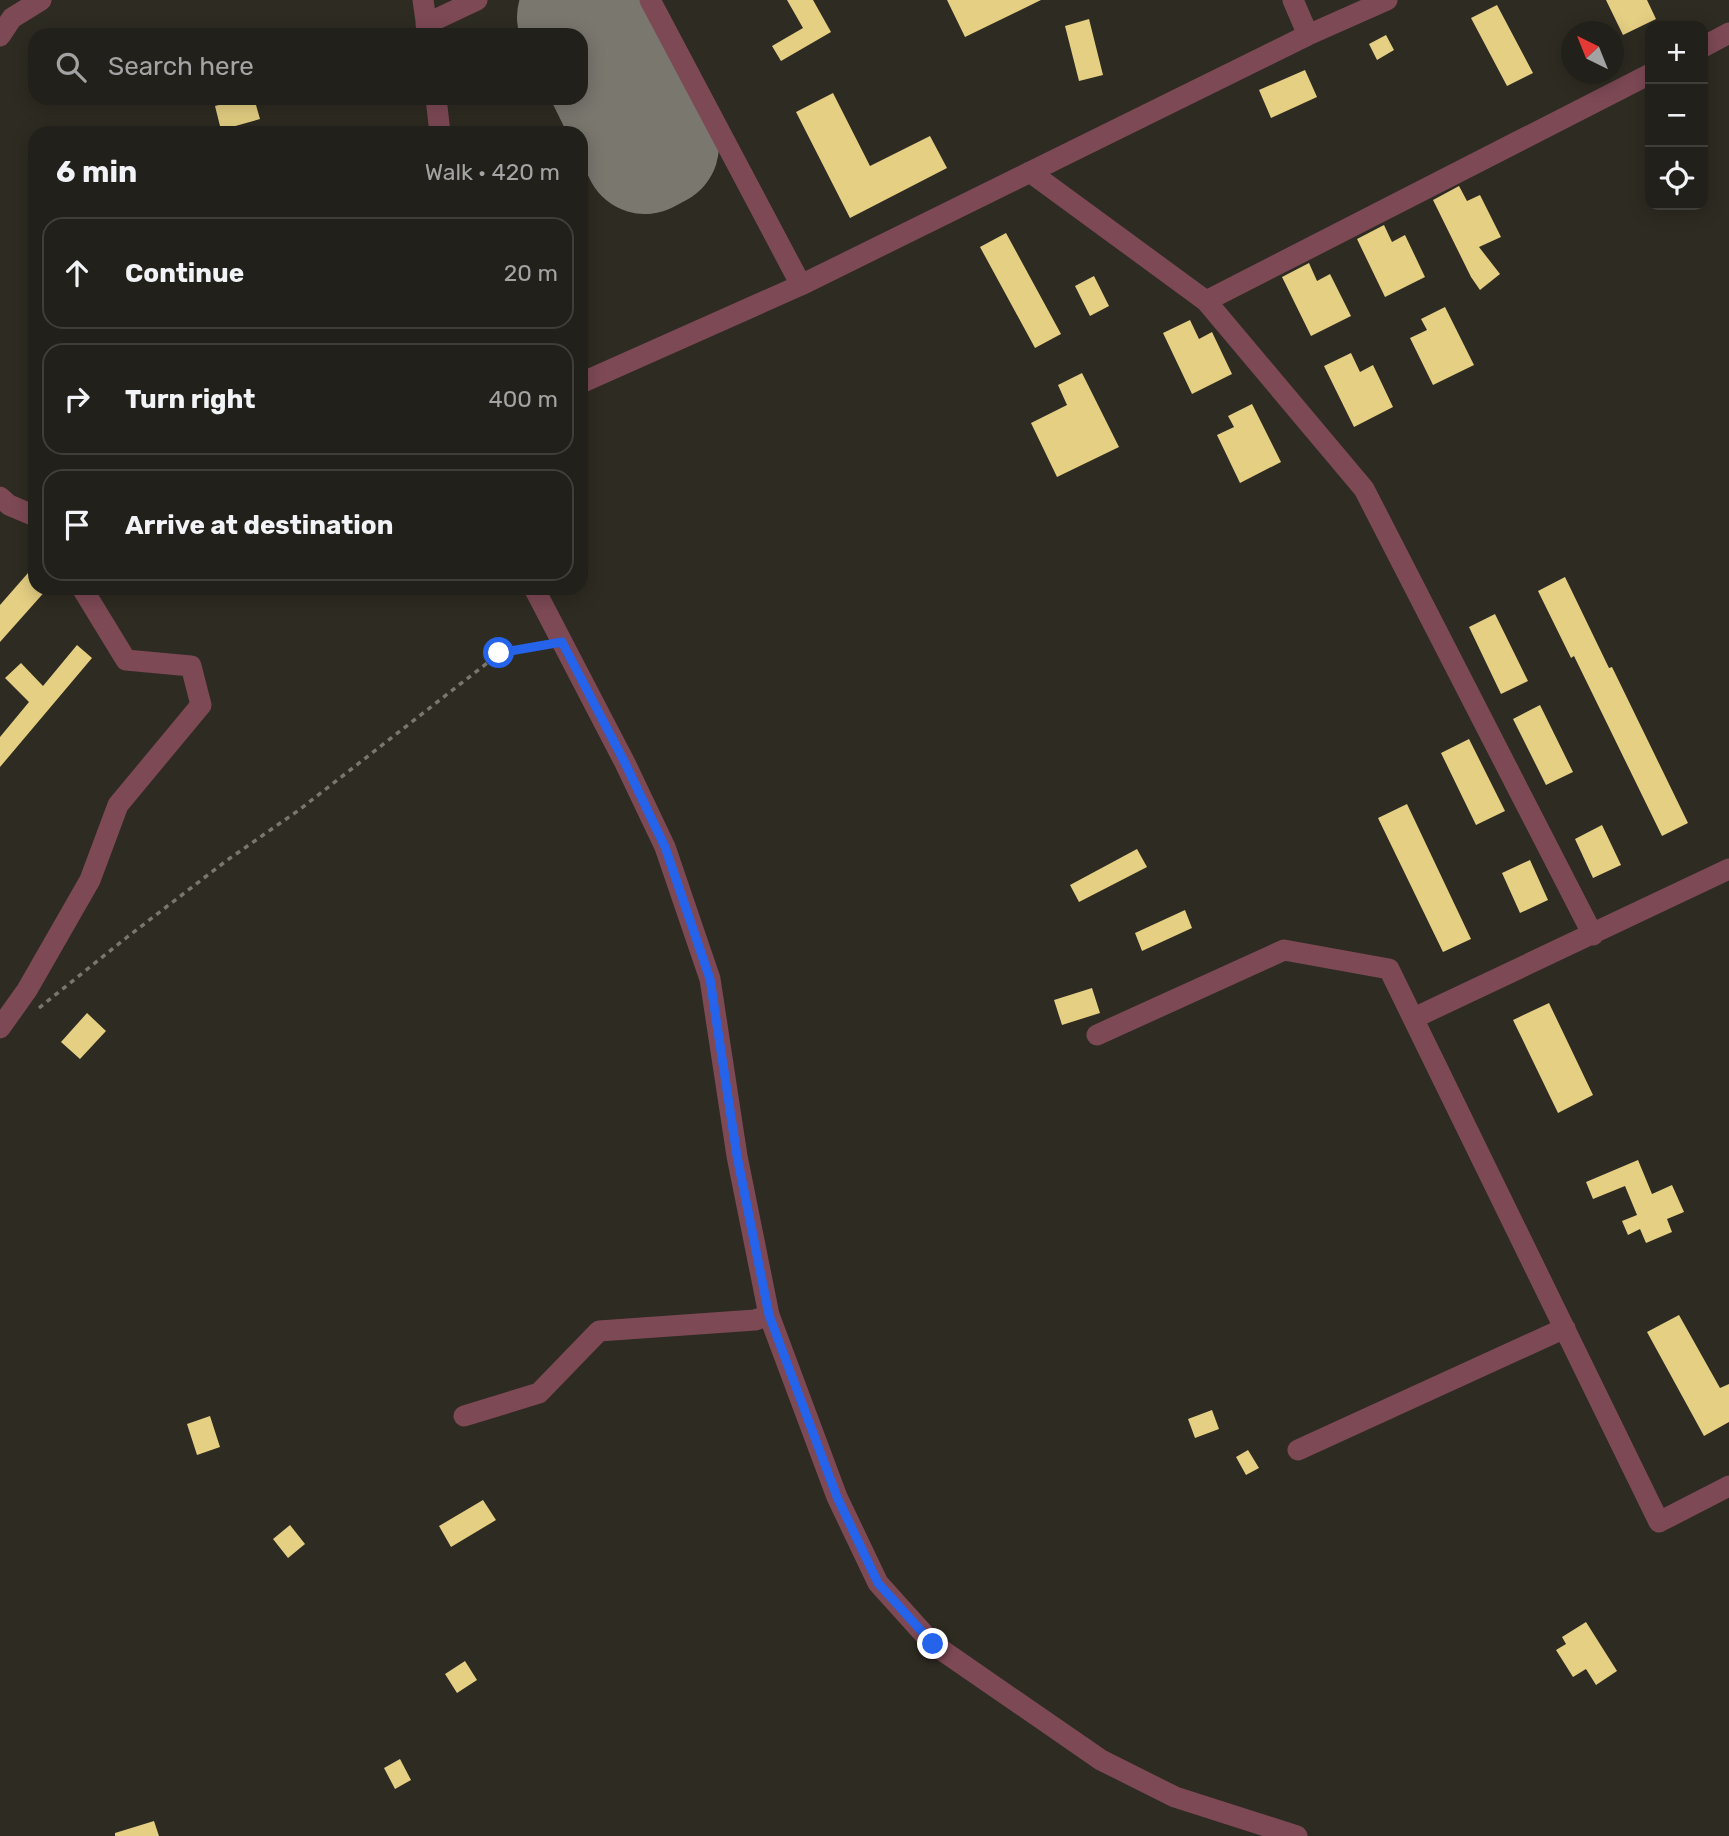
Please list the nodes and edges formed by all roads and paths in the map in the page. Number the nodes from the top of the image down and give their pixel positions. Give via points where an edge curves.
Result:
1 (41, 0) edge
2 (423, 0) edge
3 (477, 0) edge
4 (650, 0) edge
5 (1293, 0) edge
6 (1388, 0) edge
7 (427, 28) edge
8 (430, 28) edge
9 (1729, 33) edge
10 (1308, 35) junction
11 (0, 36) edge
12 (1708, 44) edge
13 (1645, 77) edge
14 (437, 105) edge
15 (439, 126) edge
16 (1030, 172) junction
17 (801, 285) junction
18 (1206, 301) junction
19 (588, 380) edge
20 (0, 497) edge
21 (28, 513) edge
22 (86, 595) edge
23 (538, 595) edge
24 (562, 642) junction
25 (1729, 869) edge
26 (1593, 935) junction
27 (32, 1014) dead end
28 (1414, 1018) junction
29 (0, 1028) edge
30 (1097, 1035) dead end
31 (769, 1315) junction
32 (1565, 1328) junction
33 (464, 1416) dead end
34 (1298, 1450) dead end
35 (1729, 1486) edge
36 (1297, 1836) edge

1 - 11 street via 12,18
2 - 7 street
3 - 8 street
4 - 17 street
5 - 10 street
6 - 10 street
9 - 12 street
10 - 16 street
13 - 18 street
14 - 15 street
16 - 17 street
16 - 18 street
17 - 19 street
18 - 26 street via 1364,489
20 - 21 street
22 - 29 street via 126,660 191,666 201,705 118,805 90,880
23 - 24 street
24 - 27 path via 499,653
24 - 31 street via 665,847 710,979 737,1156
25 - 26 street
26 - 28 street
28 - 30 street via 1389,969 1284,950
28 - 32 street
31 - 33 street via 755,1320 599,1331 539,1393
31 - 36 street via 837,1497 878,1583 933,1644 1101,1760 1175,1797
32 - 34 street
32 - 35 street via 1659,1522

